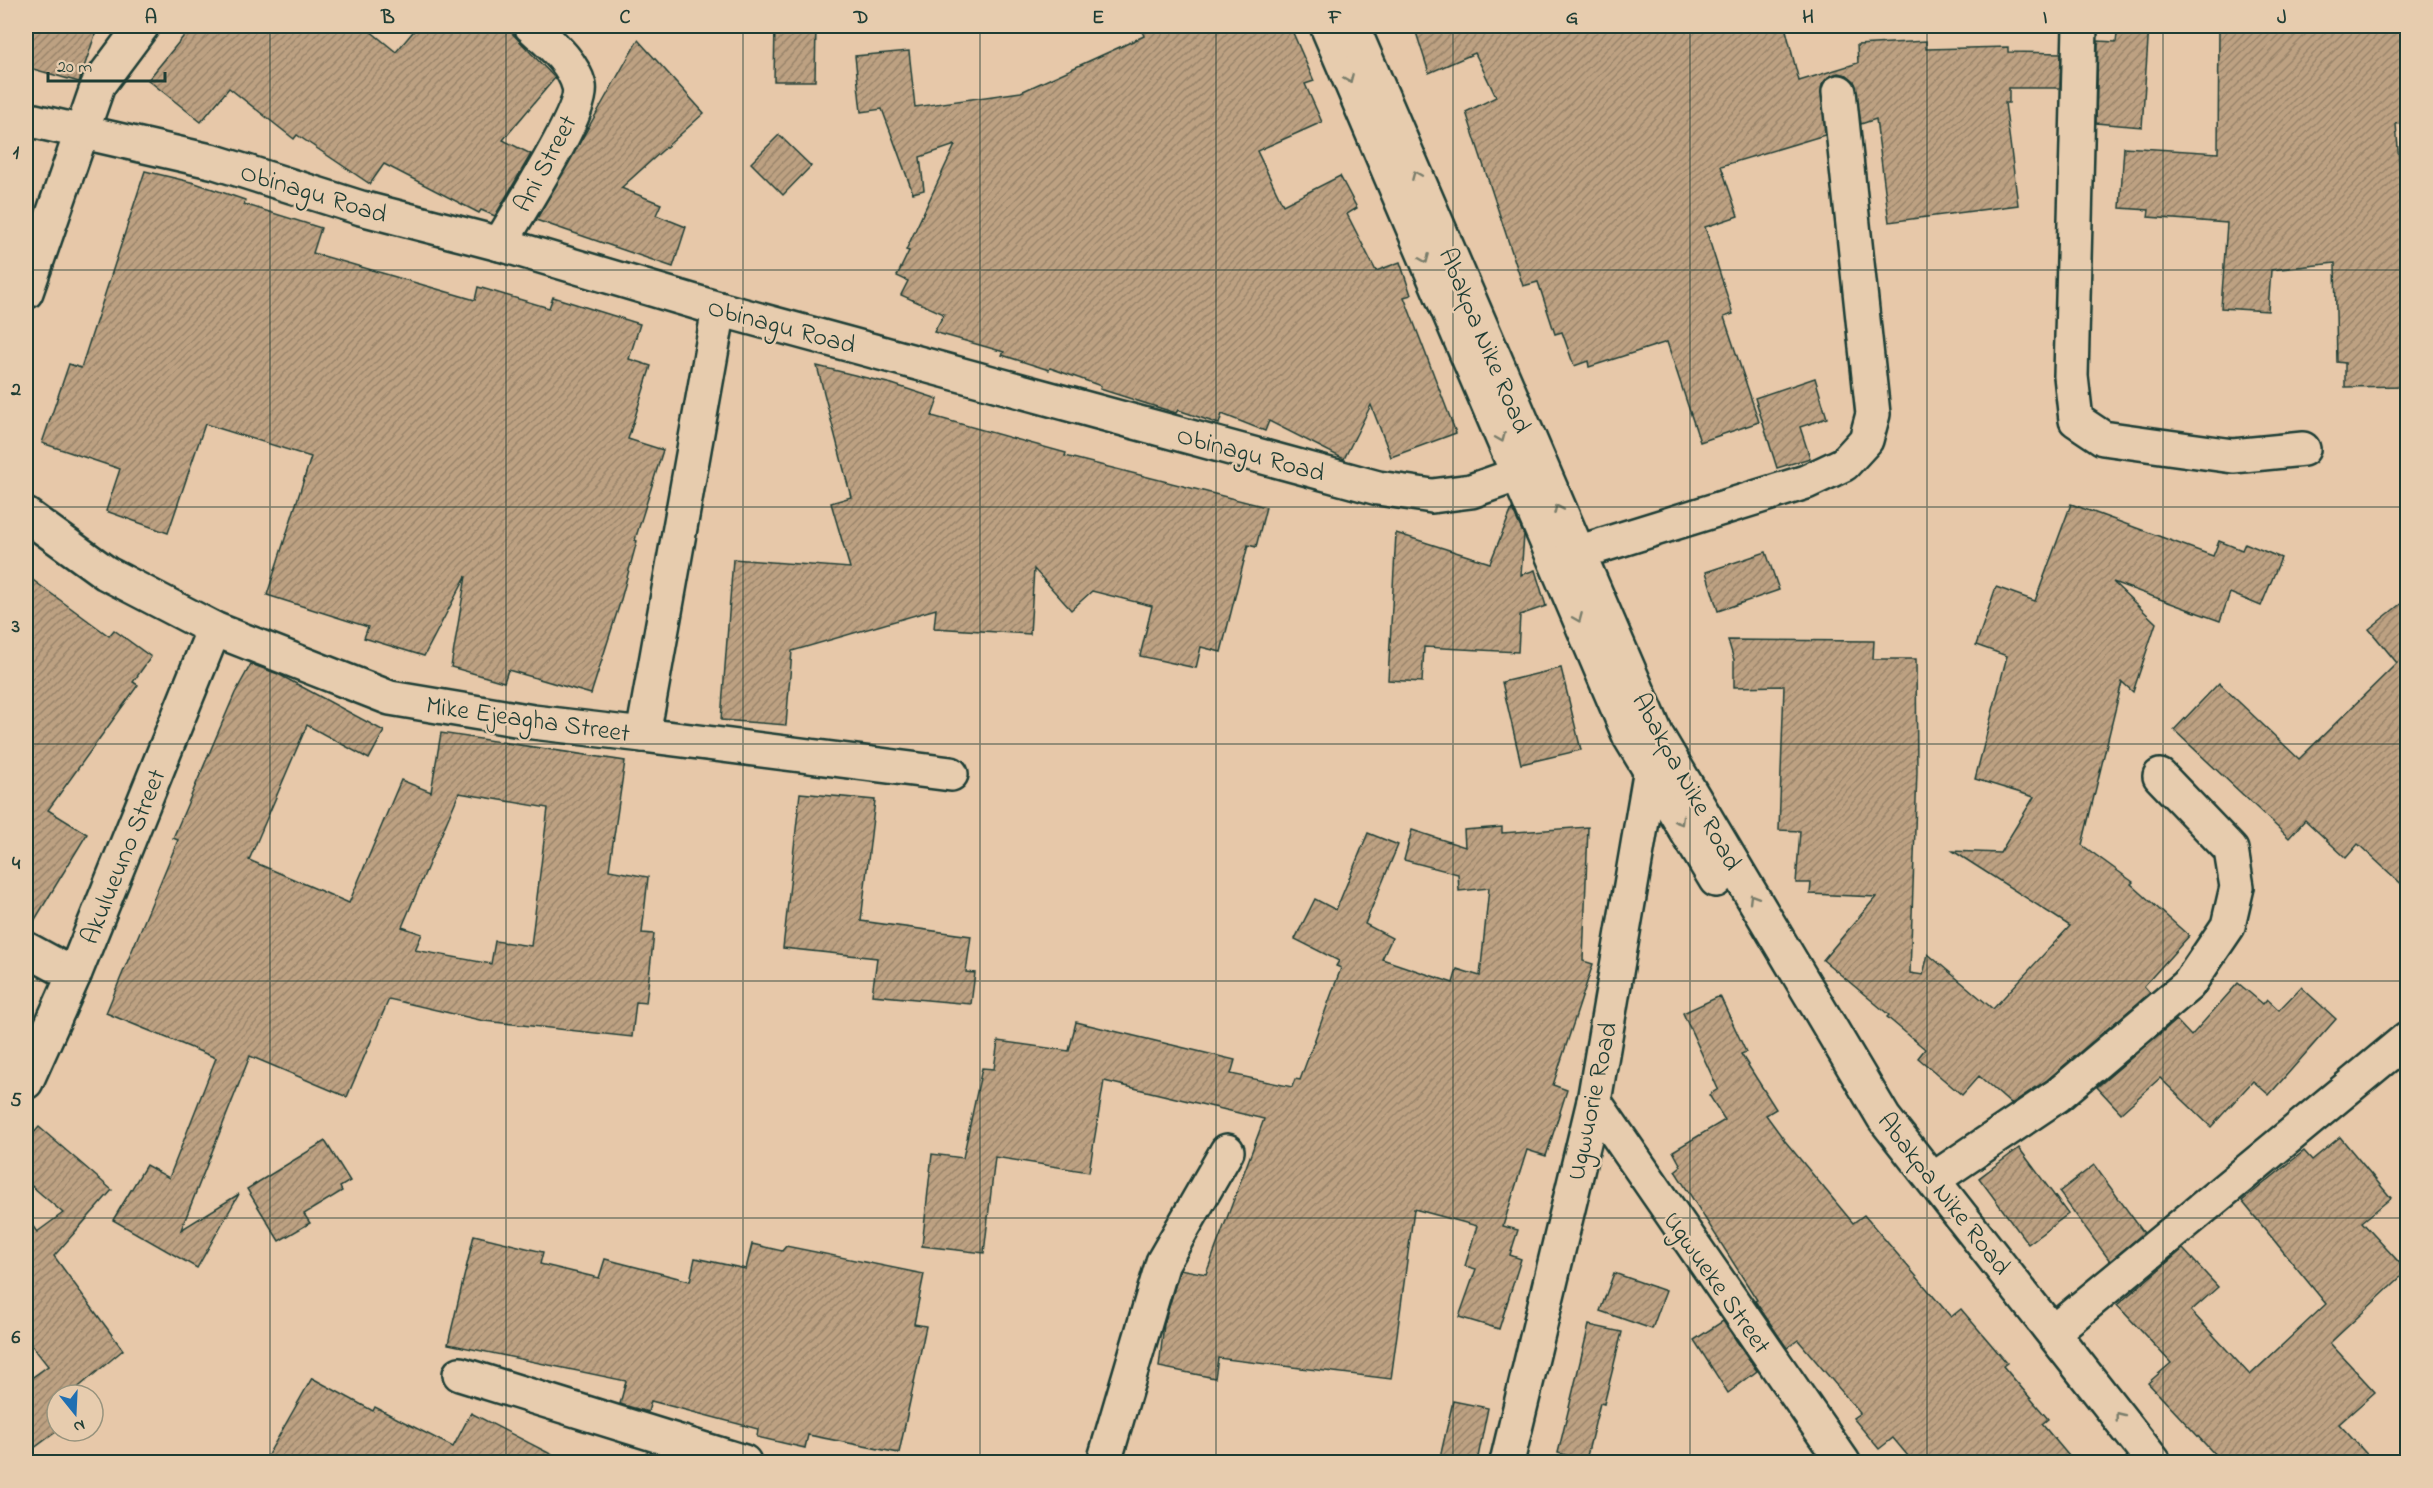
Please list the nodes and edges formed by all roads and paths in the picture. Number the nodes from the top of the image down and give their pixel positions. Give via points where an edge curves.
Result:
1 (142, 26) edge
2 (531, 26) edge
3 (1327, 26) edge
4 (1352, 26) edge
5 (2080, 26) edge
6 (1839, 92) dead end
7 (26, 119) edge
8 (81, 134) junction
9 (500, 244) junction
10 (26, 292) edge
11 (719, 309) junction
12 (2303, 449) dead end
13 (1528, 471) junction
14 (26, 515) edge
15 (1577, 553) junction
16 (214, 629) junction
17 (643, 735) junction
18 (1657, 736) junction
19 (1651, 770) junction
20 (951, 774) dead end
21 (2160, 776) dead end
22 (26, 949) edge
23 (74, 975) junction
24 (2408, 1038) edge
25 (26, 1082) edge
26 (1594, 1101) junction
27 (1227, 1151) dead end
28 (1934, 1179) junction
29 (2053, 1332) junction
30 (460, 1374) dead end
31 (744, 1462) edge
32 (1104, 1462) edge
33 (1507, 1462) edge
34 (1843, 1462) edge
35 (2126, 1462) edge
36 (2154, 1462) edge

1 - 8 street via 98,85
2 - 9 street, Ani Street via 566,59 579,87 572,119
3 -> 13 street, Abakpa Nike Road
13 -> 4 street, Abakpa Nike Road
5 - 12 street via 2071,376 2076,420 2103,438 2233,456
6 - 15 street via 1873,414 1866,440 1844,464 1806,482
7 - 8 street, Obinagu Road
8 - 9 street, Obinagu Road via 215,162 361,208
8 - 10 street
9 - 11 street, Obinagu Road
11 - 13 street, Obinagu Road via 1378,488 1432,496 1471,491
11 - 17 street, Mike Ejeagha Street
15 -> 13 street, Abakpa Nike Road
13 -> 19 street, Abakpa Nike Road via 1630,737
14 - 16 street, Mike Ejeagha Street via 106,573
15 - 18 street, Abakpa Nike Road
16 - 17 street, Mike Ejeagha Street via 390,698 533,722
16 - 23 street, Akulueuno Street
17 - 20 street
18 - 19 street, Ugwuorie Road
28 -> 18 street, Abakpa Nike Road via 1884,1118
19 - 26 street, Ugwuorie Road
19 -> 35 street, Abakpa Nike Road via 1880,1143
21 - 28 street via 2231,850 2237,887 2228,926 2188,985 2058,1095
22 - 23 street
23 - 25 street, Akulueuno Street
24 - 29 street
26 - 33 street, Ugwuorie Road
26 - 34 street, Ugwueke Street
27 - 32 street via 1163,1262
28 - 29 street, Abakpa Nike Road
36 -> 29 street, Abakpa Nike Road
30 - 31 street

